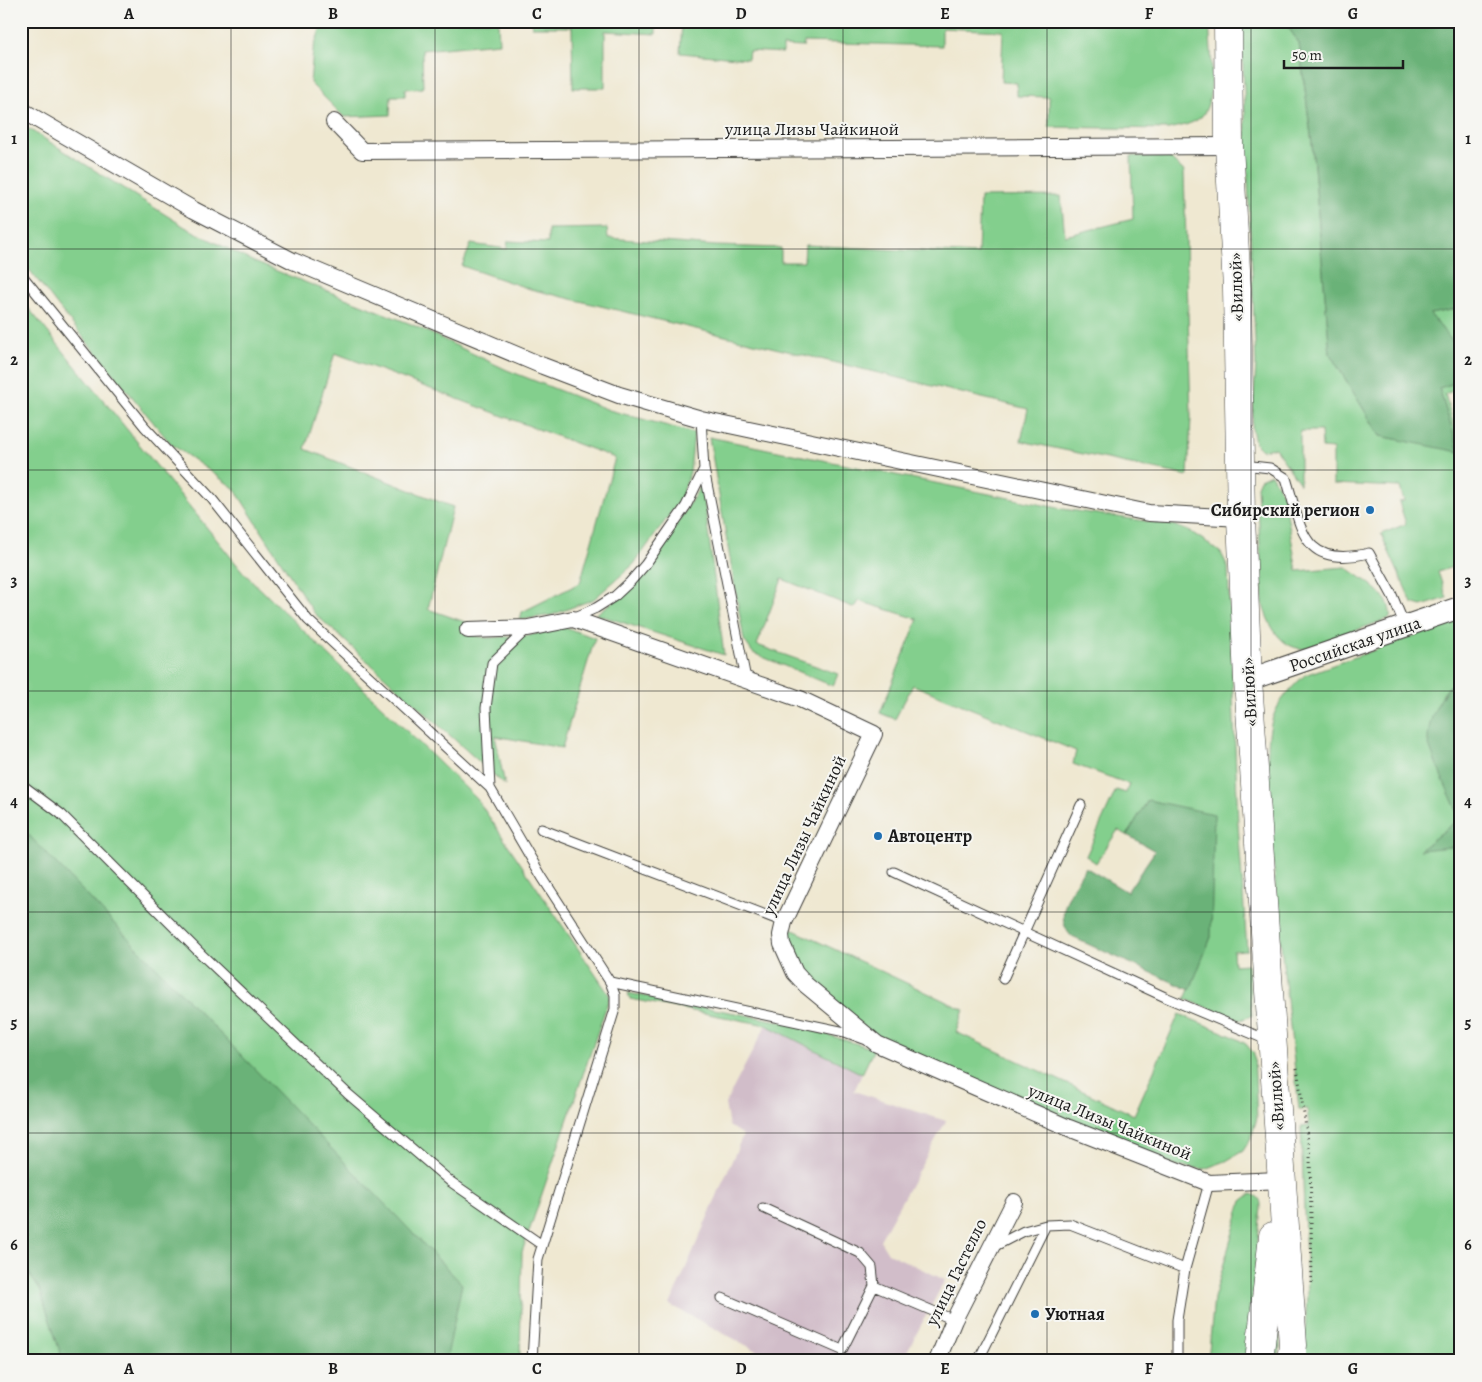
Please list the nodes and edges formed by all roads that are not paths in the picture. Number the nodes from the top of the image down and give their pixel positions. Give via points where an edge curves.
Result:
1 (1228, 21) edge
2 (21, 110) edge
3 (334, 122) dead end
4 (1229, 146) junction
5 (21, 274) edge
6 (701, 419) junction
7 (1240, 465) junction
8 (704, 469) junction
9 (1241, 518) junction
10 (1461, 608) edge
11 (573, 619) junction
12 (528, 628) junction
13 (1406, 628) junction
14 (468, 630) dead end
15 (746, 680) junction
16 (1248, 680) junction
17 (21, 784) edge
18 (490, 788) junction
19 (1081, 805) dead end
20 (541, 829) dead end
21 (894, 872) dead end
22 (784, 922) junction
23 (1026, 933) junction
24 (1003, 980) dead end
25 (610, 982) junction
26 (1272, 1042) junction
27 (877, 1044) junction
28 (1281, 1180) junction
29 (1209, 1183) junction
30 (1014, 1202) dead end
31 (763, 1208) dead end
32 (1046, 1225) junction
33 (542, 1245) junction
34 (989, 1250) junction
35 (1185, 1269) junction
36 (874, 1286) junction
37 (722, 1298) dead end
38 (954, 1320) junction
39 (532, 1361) edge
40 (937, 1361) edge
41 (978, 1361) edge
42 (1176, 1361) edge
43 (1259, 1361) edge
44 (1291, 1361) edge

1 - 4 highway, «Вилюй»
2 - 6 street via 194,210 293,261 543,366 619,395
3 - 4 street, улица Лизы Чайкиной via 362,151
4 - 7 highway, «Вилюй» via 1237,288
5 - 18 lane via 144,427 212,499 308,620
6 - 8 lane
6 - 9 street via 1149,512
7 - 9 highway, «Вилюй»
7 - 13 lane via 1270,468 1286,478 1304,535 1318,552 1334,555 1369,553
8 - 11 lane via 686,506 645,565 630,582 602,604
8 - 15 lane
9 - 16 highway, «Вилюй»
10 - 13 street, Российская улица
11 - 12 street
11 - 15 street, улица Лизы Чайкиной
12 - 14 street
12 - 18 lane via 492,663 486,708
13 - 16 street, Российская улица
15 - 22 street, улица Лизы Чайкиной via 800,699 874,734
16 - 26 highway, «Вилюй»
17 - 33 lane via 61,814 348,1094 451,1182
18 - 25 lane via 542,877
19 - 23 lane
20 - 22 lane
21 - 23 lane
22 - 27 street, улица Лизы Чайкиной via 782,944 795,973
23 - 24 lane
23 - 26 lane
25 - 27 lane via 845,1032
25 - 33 lane via 615,995 615,1009
26 - 28 highway, «Вилюй»
27 - 29 street, улица Лизы Чайкиной via 1069,1128
28 - 29 street
28 - 43 highway
28 - 44 highway, «Вилюй» via 1293,1345
29 - 35 lane
30 - 34 street, улица Гастелло
31 - 36 lane via 860,1253 872,1267
32 - 34 lane via 1024,1231
32 - 35 lane via 1070,1224
32 - 41 lane
33 - 39 lane via 538,1259
34 - 38 street, улица Гастелло
35 - 42 lane via 1177,1320
36 - 37 lane via 842,1350
36 - 38 lane
38 - 40 street, улица Гастелло

